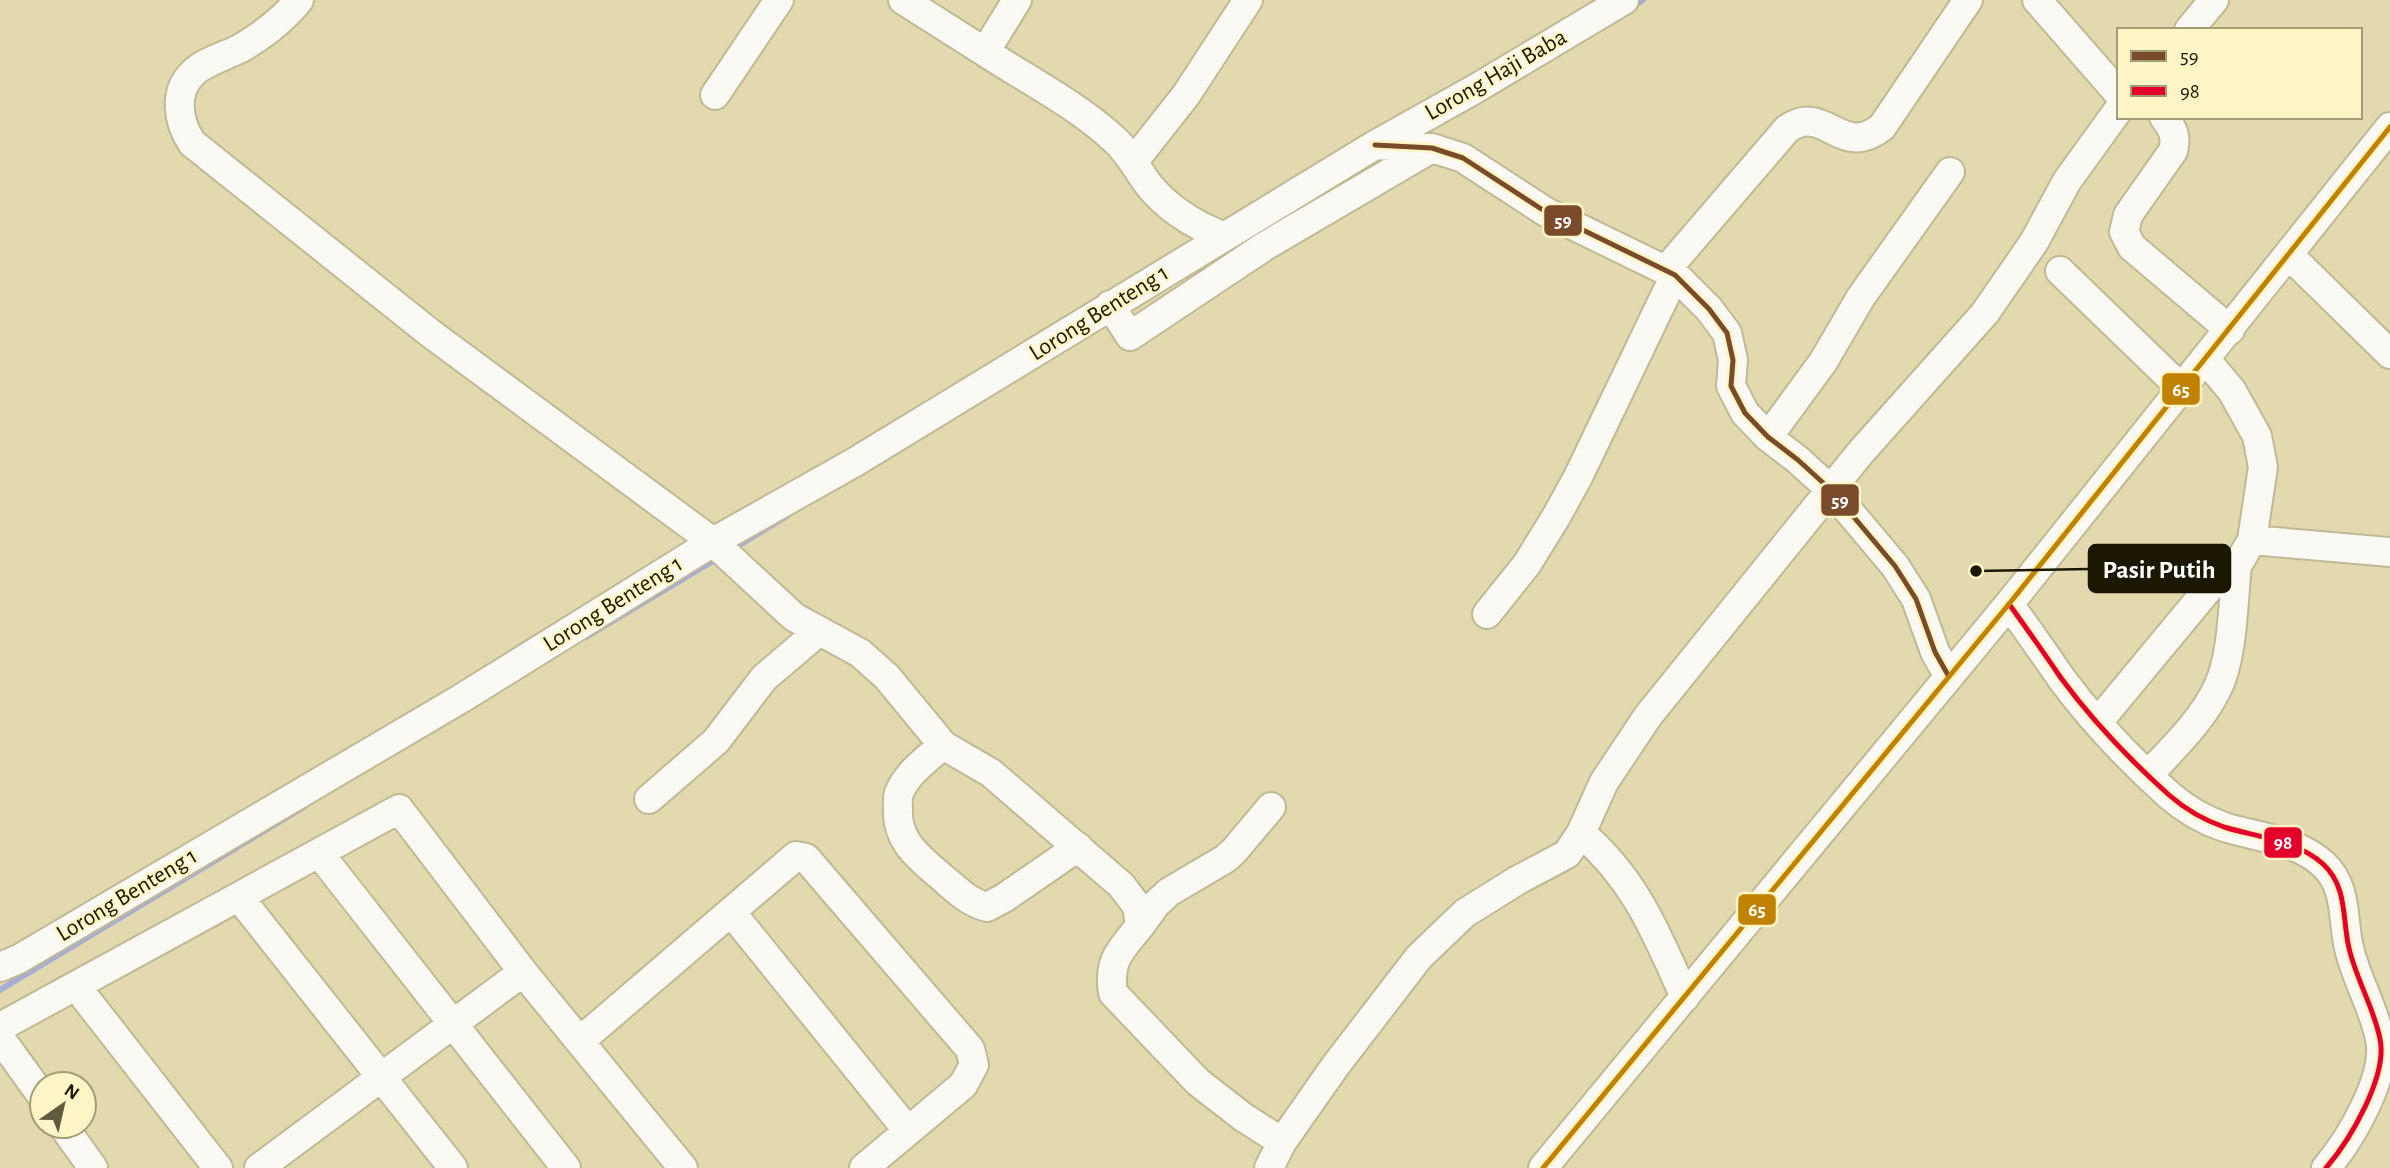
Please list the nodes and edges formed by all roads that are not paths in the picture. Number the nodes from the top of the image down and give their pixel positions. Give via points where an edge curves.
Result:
1 (299, 0) edge
2 (779, 0) edge
3 (903, 0) edge
4 (1017, 0) edge
5 (1248, 0) edge
6 (1624, 0) edge
7 (1968, 0) edge
8 (2037, 0) edge
9 (2214, 0) edge
10 (2191, 28) edge
11 (985, 52) junction
12 (2117, 92) edge
13 (715, 95) dead end
14 (2117, 112) edge
15 (2165, 119) edge
16 (2390, 127) edge
17 (1383, 145) junction
18 (1428, 148) junction
19 (1134, 161) junction
20 (1950, 172) dead end
21 (1223, 236) junction
22 (2289, 255) junction
23 (2060, 271) dead end
24 (1671, 272) junction
25 (1115, 313) junction
26 (2230, 330) junction
27 (2390, 354) edge
28 (2206, 360) junction
29 (2182, 389) junction
30 (1768, 437) junction
31 (1831, 490) junction
32 (2252, 540) junction
33 (717, 545) junction
34 (2390, 552) edge
35 (2236, 566) junction
36 (2009, 604) junction
37 (1487, 614) dead end
38 (819, 631) junction
39 (1948, 675) junction
40 (2098, 722) junction
41 (943, 745) junction
42 (2148, 775) junction
43 (649, 799) dead end
44 (1271, 807) dead end
45 (1581, 833) junction
46 (1078, 847) junction
47 (319, 853) junction
48 (239, 897) junction
49 (730, 912) junction
50 (1140, 926) junction
51 (0, 967) edge
52 (523, 972) junction
53 (76, 986) junction
54 (1685, 997) junction
55 (453, 1024) junction
56 (0, 1036) edge
57 (580, 1041) junction
58 (28, 1076) edge
59 (381, 1077) junction
60 (908, 1131) junction
61 (73, 1140) edge
62 (1282, 1142) junction
63 (1554, 1164) edge
64 (93, 1168) edge
65 (218, 1168) edge
66 (259, 1168) edge
67 (453, 1168) edge
68 (566, 1168) edge
69 (683, 1168) edge
70 (864, 1168) edge
71 (1269, 1168) edge
72 (2326, 1168) edge

1 - 33 street via 271,29 192,74 181,91 179,106 192,143 430,333
2 - 13 street
3 - 11 street
4 - 11 street
5 - 19 street via 1186,95
6 - 17 street, Lorong Haji Baba
7 - 24 street via 1882,127 1865,138 1855,138 1818,122 1795,123 1723,200
8 - 12 street
9 - 10 street
11 - 19 street via 1098,127
14 - 31 street via 2067,181 2034,242 1985,313
15 - 26 street via 2176,140 2173,152 2127,215 2124,232 2132,247
16 - 22 street
17 - 18 street
17 - 21 street, Lorong Haji Baba
18 - 24 street via 1463,158 1546,212
18 - 25 street via 1265,246 1130,336
19 - 21 street via 1165,202 1204,229
20 - 30 street
21 - 25 street, Lorong Benteng 1
22 - 26 street
22 - 27 street
23 - 29 street
24 - 30 street via 1727,333 1733,360 1731,386 1745,413
24 - 37 street via 1561,507 1527,564
25 - 33 street, Lorong Benteng 1
26 - 28 street
28 - 29 street
28 - 32 street via 2232,391 2257,436 2263,467
29 - 36 street
30 - 31 street
31 - 39 street via 1895,566 1916,599
31 - 45 street via 1642,725 1604,782
32 - 34 street
32 - 35 street
33 - 38 street via 794,617
33 - 51 street, Lorong Benteng 1
35 - 40 street via 2209,588
35 - 42 street via 2226,664 2218,687 2202,713
36 - 39 street
36 - 40 street
38 - 41 street via 860,653 887,677
38 - 43 street via 764,678 716,741
39 - 54 street
40 - 42 street
41 - 46 street via 991,773
41 - 46 street via 898,793 897,819 901,835 916,855 968,899 987,907
42 - 72 street via 2195,814 2304,851 2323,865 2338,885 2348,947 2381,1040 2380,1070 2369,1100
44 - 50 street via 1234,851 1169,892
45 - 54 street via 1602,852 1646,911
45 - 62 street via 1567,854 1465,913 1419,957
46 - 50 street via 1121,885 1137,906
47 - 48 street
47 - 52 street via 399,809
47 - 55 street
48 - 53 street
48 - 59 street
49 - 57 street
49 - 60 street
49 - 60 street via 796,856 806,858 970,1049 974,1065 963,1085
50 - 62 street via 1114,963 1110,973 1113,993 1198,1082
52 - 55 street
52 - 57 street
53 - 56 street via 2,1027
53 - 65 street
54 - 63 street
55 - 59 street
55 - 68 street
56 - 58 street
57 - 69 street
59 - 66 street
59 - 67 street
60 - 70 street
61 - 64 street
62 - 71 street

